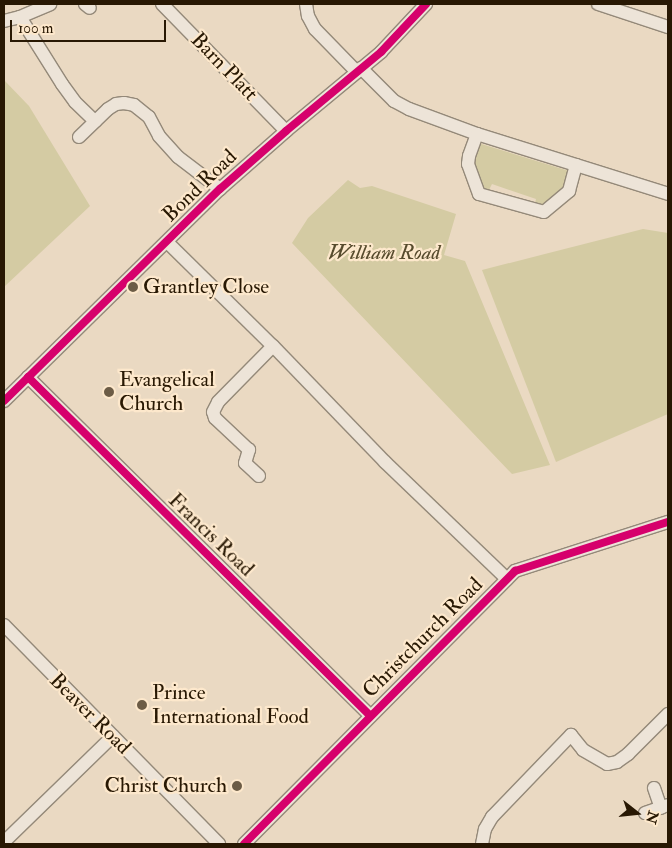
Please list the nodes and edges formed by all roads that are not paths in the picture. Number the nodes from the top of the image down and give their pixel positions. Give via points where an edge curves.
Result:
1 (50, 4) edge
2 (162, 4) edge
3 (306, 4) edge
4 (426, 4) edge
5 (598, 4) edge
6 (624, 8) edge
7 (20, 17) junction
8 (4, 21) edge
9 (668, 27) edge
10 (359, 70) junction
11 (95, 121) junction
12 (286, 130) junction
13 (477, 134) junction
14 (79, 137) dead end
15 (576, 165) junction
16 (220, 189) junction
17 (668, 194) edge
18 (167, 242) junction
19 (273, 346) junction
20 (28, 377) junction
21 (4, 401) edge
22 (259, 476) dead end
23 (668, 522) edge
24 (507, 579) junction
25 (4, 625) edge
26 (668, 714) edge
27 (371, 716) junction
28 (114, 736) junction
29 (654, 788) dead end
30 (664, 806) edge
31 (645, 813) dead end
32 (4, 842) edge
33 (219, 844) edge
34 (244, 844) edge
35 (482, 844) edge

1 - 7 street
2 - 12 street, Barn Platt
3 - 10 street via 315,29
4 - 10 street, Bond Road via 381,52
5 - 6 street
6 - 9 street
7 - 8 street
7 - 11 street via 74,102
10 - 12 street, Bond Road
10 - 13 street via 394,101
11 - 14 street
11 - 16 street via 116,104 134,105 149,117 159,136 178,157
12 - 16 street, Bond Road
13 - 15 street
13 - 15 street via 468,164 479,194 544,212 569,191
15 - 17 street
16 - 18 street, Bond Road
18 - 19 street
18 - 20 street, Bond Road
19 - 22 street via 218,402 213,412 215,418 249,450 245,463
19 - 24 street via 385,462
20 - 21 street, Bond Road
20 - 27 street, Francis Road
23 - 24 street, Christchurch Road via 514,571
24 - 27 street, Christchurch Road
25 - 28 street, Beaver Road
26 - 35 street via 617,762 607,764 583,750 571,735 492,817
27 - 34 street, Christchurch Road
28 - 32 street
28 - 33 street, Beaver Road
29 - 30 street
30 - 31 street

